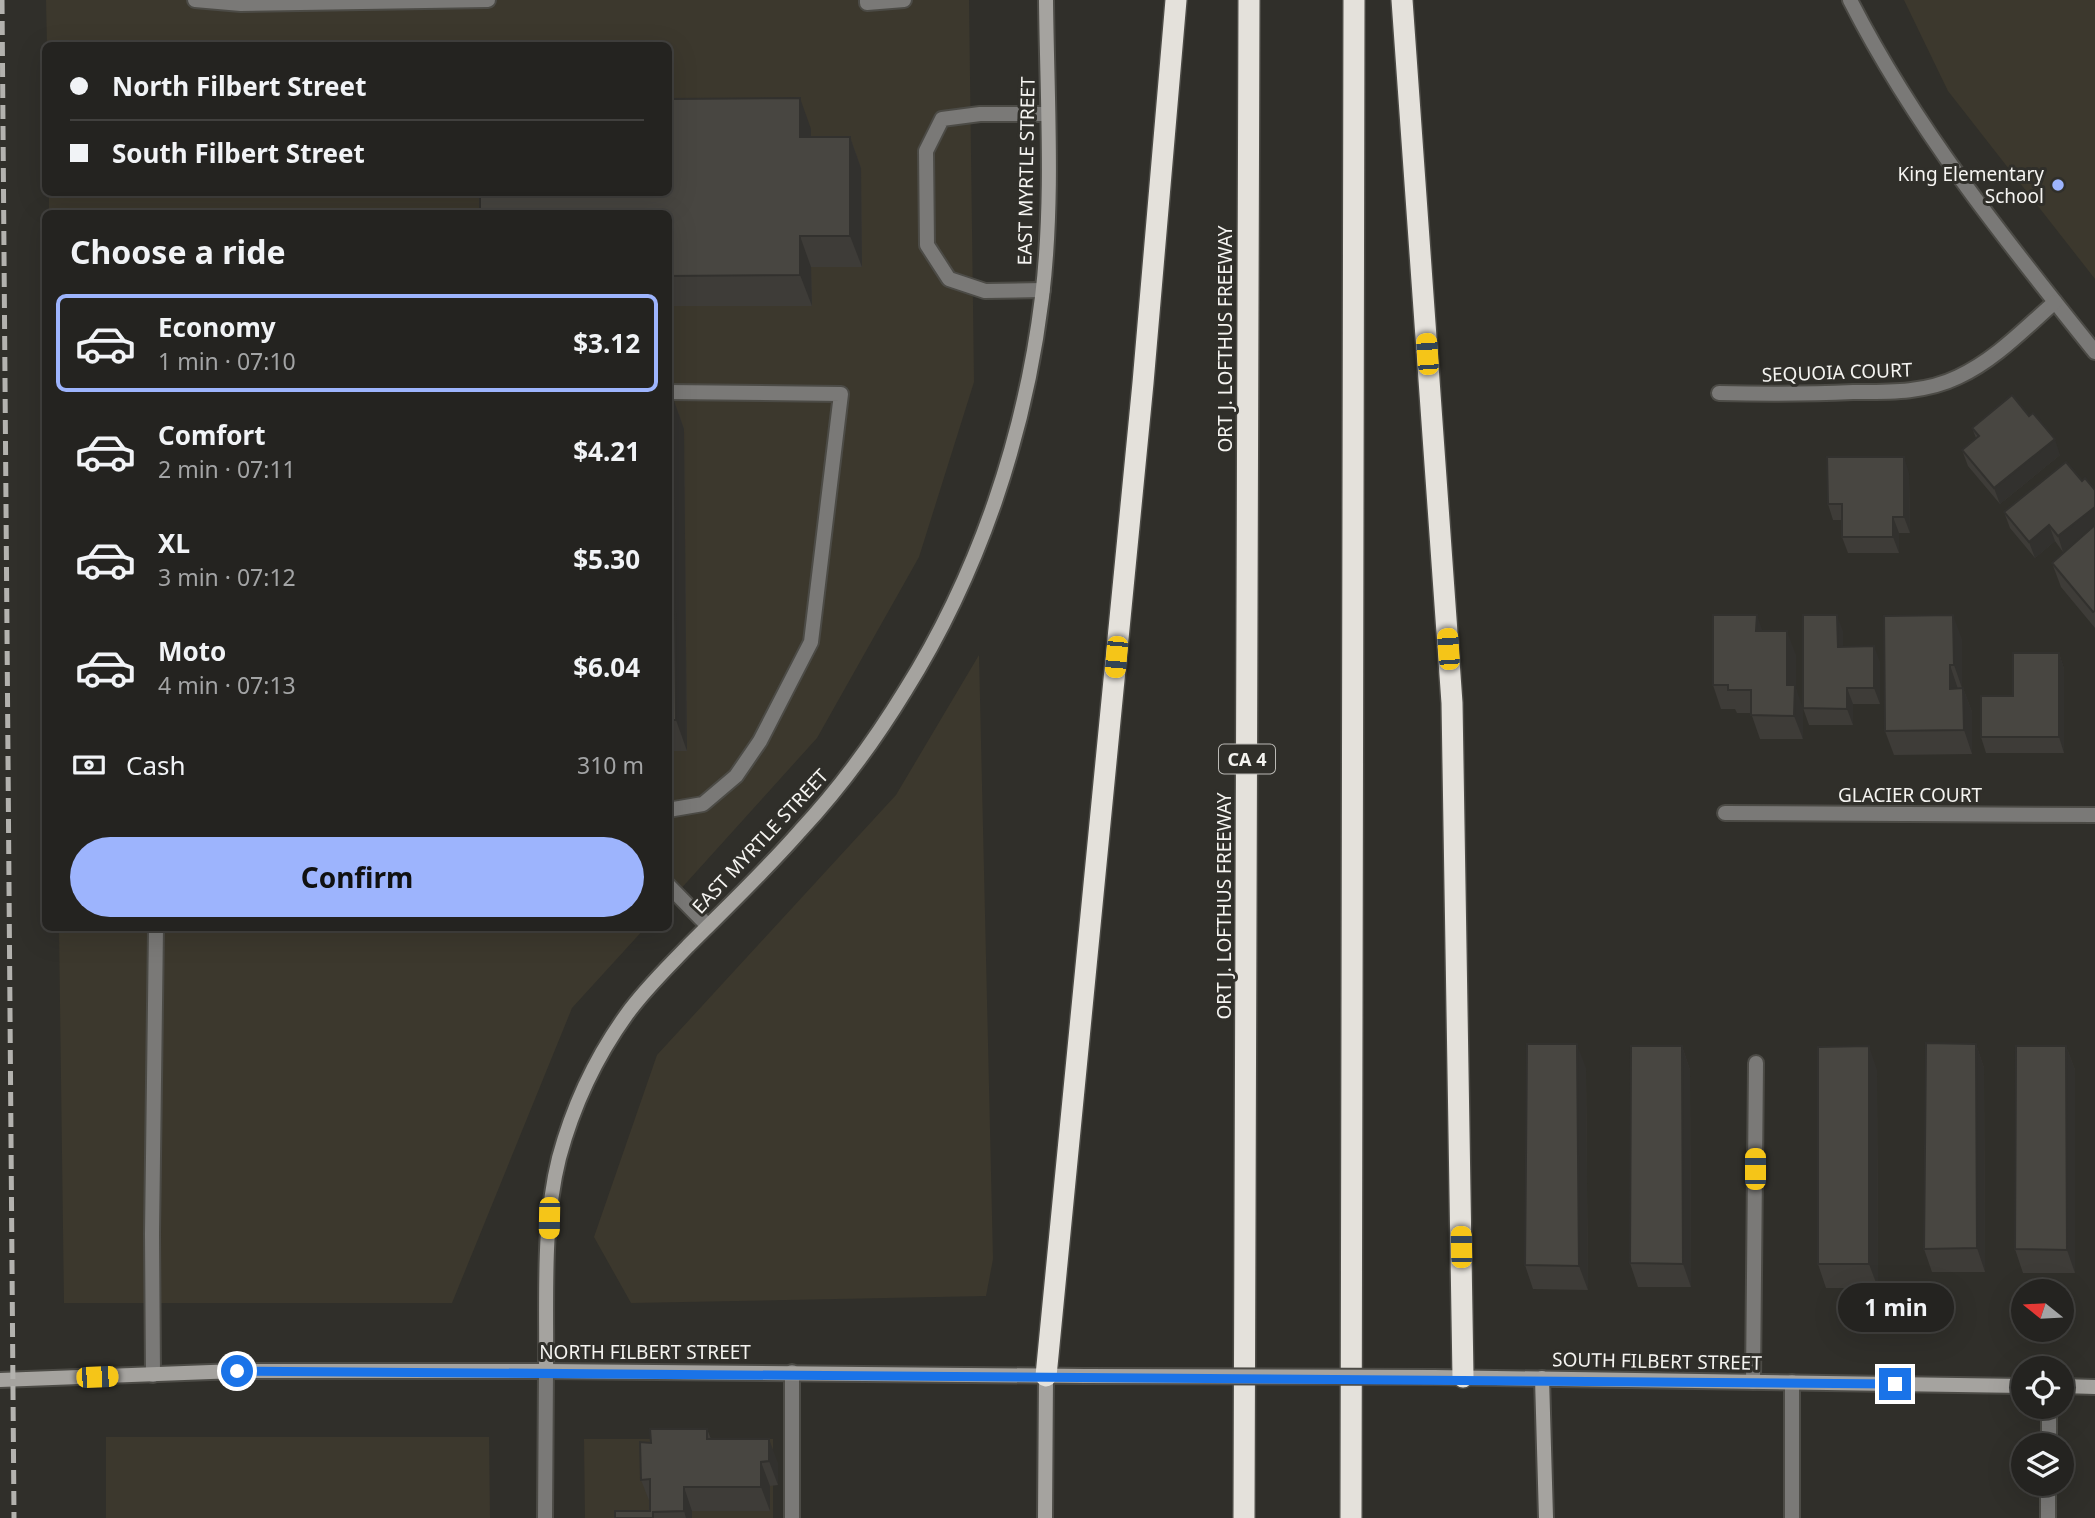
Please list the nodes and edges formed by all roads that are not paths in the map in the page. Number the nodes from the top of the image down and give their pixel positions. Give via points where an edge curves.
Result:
1 (195, 0) edge
2 (488, 0) edge
3 (867, 0) edge
4 (904, 0) edge
5 (1046, 0) edge
6 (1176, 0) edge
7 (1249, 0) edge
8 (1354, 0) edge
9 (1402, 0) edge
10 (1850, 0) edge
11 (322, 1) edge
12 (1047, 114) junction
13 (1043, 290) junction
14 (2055, 302) junction
15 (2095, 352) edge
16 (672, 392) edge
17 (1719, 393) dead end
18 (672, 809) edge
19 (1725, 813) dead end
20 (2095, 815) edge
21 (672, 889) edge
22 (708, 926) junction
23 (156, 931) edge
24 (1756, 1063) dead end
25 (546, 1371) junction
26 (792, 1372) junction
27 (153, 1374) junction
28 (1046, 1376) junction
29 (1290, 1377) joint
30 (1463, 1377) junction
31 (1542, 1378) junction
32 (0, 1380) edge
33 (1753, 1381) junction
34 (1792, 1382) junction
35 (2011, 1386) edge
36 (2074, 1386) edge
37 (2095, 1387) edge
38 (2049, 1496) edge
39 (545, 1518) edge
40 (792, 1518) edge
41 (1045, 1518) edge
42 (1244, 1518) edge
43 (1351, 1518) edge
44 (1546, 1518) edge
45 (1792, 1518) edge
46 (2048, 1518) edge

1 - 11 street via 241,4
2 - 11 street
3 - 4 street
5 - 12 street, EAST MYRTLE STREET
6 - 28 highway
7 - 42 highway, ORT J. LOFTHUS FREEWAY / CA 4
8 - 43 highway
9 - 30 highway via 1452,703
10 - 14 street via 1947,161
12 - 13 street, EAST MYRTLE STREET via 1049,202
12 - 13 street via 980,114 942,120 926,151 928,245 948,279 985,291
13 - 22 street, EAST MYRTLE STREET via 1028,384 1006,469 982,538 948,613 906,690 857,763 802,830
14 - 15 street
14 - 17 street, SEQUOIA COURT via 1987,361 1929,388
16 - 18 street via 841,394 811,642 760,741 736,776 702,804
19 - 20 street, GLACIER COURT
21 - 22 street
22 - 25 street, EAST MYRTLE STREET via 628,1012 594,1066 572,1114 549,1218
23 - 27 street
24 - 33 street
25 - 26 street, NORTH FILBERT STREET
25 - 27 street, NORTH FILBERT STREET
25 - 39 street
26 - 28 street, NORTH FILBERT STREET
26 - 40 street
27 - 32 street, NORTH FILBERT STREET
28 - 29 street, NORTH FILBERT STREET, bridge
28 - 41 street
29 - 30 street, SOUTH FILBERT STREET, bridge
30 - 31 street, SOUTH FILBERT STREET
31 - 33 street, SOUTH FILBERT STREET
31 - 44 street
33 - 34 street, SOUTH FILBERT STREET
34 - 35 street, SOUTH FILBERT STREET
34 - 45 street
36 - 37 street
38 - 46 street

